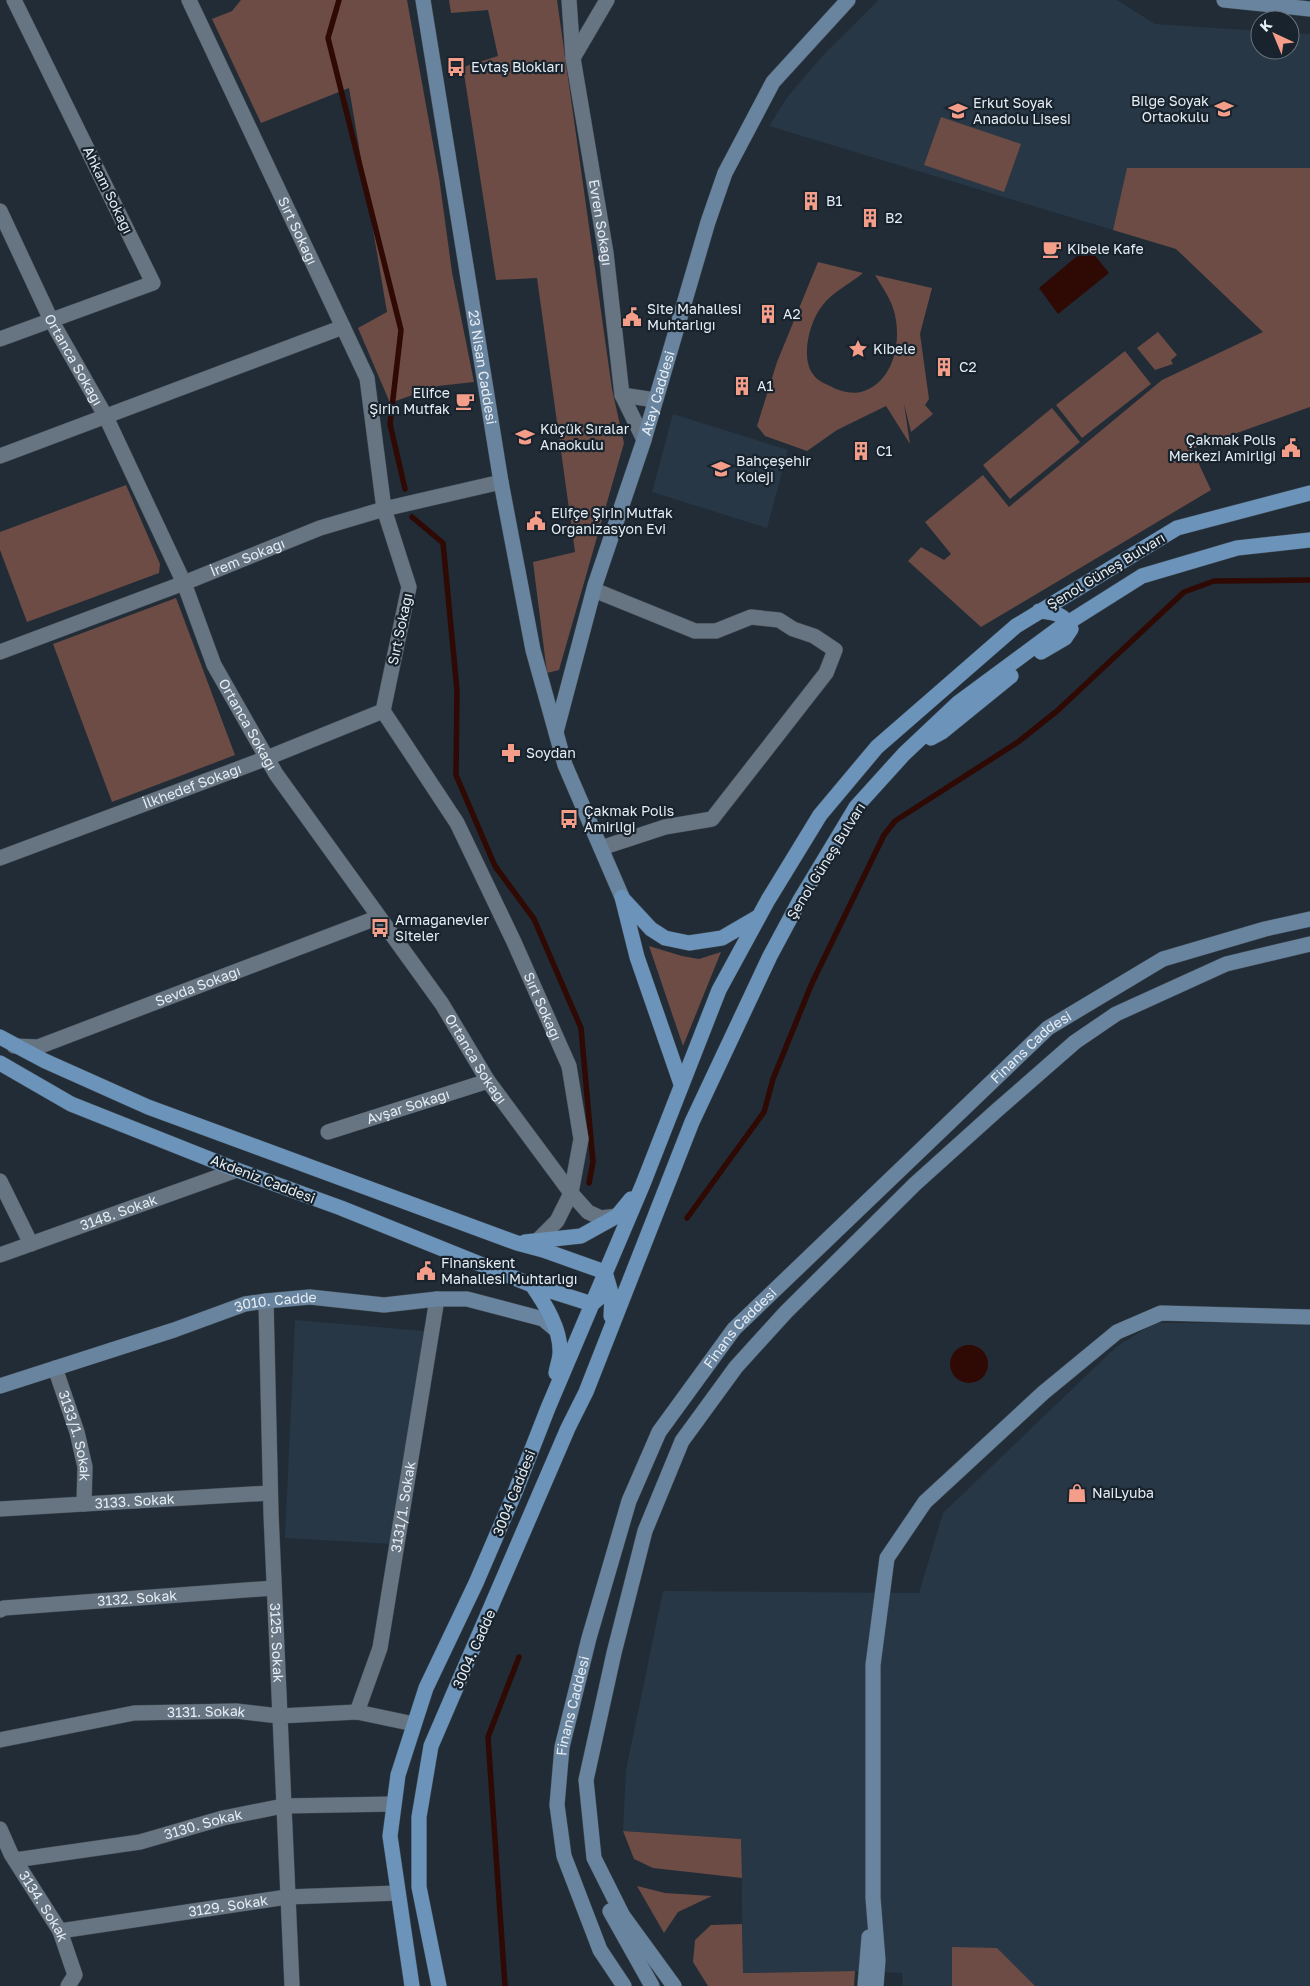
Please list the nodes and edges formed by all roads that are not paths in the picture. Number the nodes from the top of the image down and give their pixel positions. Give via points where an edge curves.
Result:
1 (14, 0) edge
2 (189, 0) edge
3 (423, 0) edge
4 (569, 0) edge
5 (607, 0) edge
6 (848, 0) edge
7 (1224, 0) edge
8 (1310, 9) edge
9 (574, 58) junction
10 (0, 211) edge
11 (51, 320) junction
12 (343, 327) junction
13 (0, 339) edge
14 (622, 395) junction
15 (655, 400) junction
16 (106, 417) junction
17 (644, 440) junction
18 (0, 456) edge
19 (501, 482) junction
20 (1310, 493) edge
21 (384, 509) junction
22 (1310, 540) edge
23 (184, 583) junction
24 (594, 590) junction
25 (1039, 611) junction
26 (1069, 622) junction
27 (0, 652) edge
28 (382, 711) junction
29 (556, 732) junction
30 (267, 758) junction
31 (601, 848) junction
32 (0, 858) edge
33 (622, 898) junction
34 (379, 917) junction
35 (758, 917) junction
36 (1310, 919) edge
37 (1310, 944) edge
38 (0, 1037) edge
39 (14, 1046) junction
40 (0, 1063) edge
41 (488, 1081) junction
42 (681, 1084) junction
43 (328, 1132) dead end
44 (237, 1170) junction
45 (0, 1181) edge
46 (643, 1184) junction
47 (571, 1193) junction
48 (617, 1216) junction
49 (538, 1240) junction
50 (517, 1243) junction
51 (31, 1244) junction
52 (0, 1255) edge
53 (605, 1272) junction
54 (632, 1273) junction
55 (532, 1285) junction
56 (610, 1289) junction
57 (437, 1299) junction
58 (266, 1302) junction
59 (592, 1304) junction
60 (1310, 1317) edge
61 (611, 1328) junction
62 (556, 1330) junction
63 (55, 1368) junction
64 (0, 1386) edge
65 (548, 1408) junction
66 (270, 1493) junction
67 (84, 1504) junction
68 (0, 1509) edge
69 (274, 1588) junction
70 (0, 1610) edge
71 (357, 1712) junction
72 (279, 1716) junction
73 (414, 1724) junction
74 (0, 1740) edge
75 (394, 1804) junction
76 (284, 1806) junction
77 (0, 1829) edge
78 (594, 1858) junction
79 (15, 1860) junction
80 (398, 1893) junction
81 (288, 1897) junction
82 (873, 1898) junction
83 (60, 1931) junction
84 (672, 1982) edge
85 (68, 1986) edge
86 (292, 1986) edge
87 (412, 1986) edge
88 (439, 1986) edge
89 (624, 1986) edge
90 (652, 1986) edge
91 (865, 1986) edge
92 (876, 1986) edge

1 - 11 street, Ahkam Sokağı via 153,283
2 - 12 street, Sırt Sokağı
3 - 19 street, 23 Nisan Caddesi
4 - 9 street, Evren Sokağı
5 - 9 street
6 - 15 street, Atay Caddesi via 773,82 725,173
7 - 8 street
9 - 14 street, Evren Sokağı via 606,253
10 - 11 street, Ortanca Sokağı
11 - 13 street
11 - 16 street, Ortanca Sokağı
12 - 16 street
12 - 21 street, Sırt Sokağı via 367,378
14 - 15 street
14 - 17 street, Evren Sokağı
15 - 17 street, Atay Caddesi
16 - 18 street
16 - 23 street, Ortanca Sokağı
17 - 24 street, Atay Caddesi
19 - 21 street, İrem Sokağı
19 - 29 street, 23 Nisan Caddesi via 533,650
20 - 25 main road, Şenol Güneş Bulvarı via 1177,528
21 - 23 street, İrem Sokağı via 320,528
21 - 28 street, Sırt Sokağı via 409,587
22 - 26 main road, Şenol Güneş Bulvarı via 1237,548 1142,576
23 - 27 street, İrem Sokağı
23 - 30 street, Ortanca Sokağı via 214,665
24 - 29 street, Atay Caddesi
24 - 31 street via 695,631 716,631 751,617 779,620 835,650 826,673 712,820 665,827
25 - 26 main road via 1057,613
25 - 35 main road, Şenol Güneş Bulvarı via 1016,626 877,747 820,815
26 - 54 main road, Şenol Güneş Bulvarı via 1071,629 1065,638 1044,650 942,732 904,754 856,807 770,956 692,1122
28 - 30 street, İlkhedef Sokağı
28 - 47 street, Sırt Sokağı via 457,823 569,1066 581,1139
29 - 31 street, 23 Nisan Caddesi via 565,765
30 - 32 street, İlkhedef Sokağı
30 - 34 street, Ortanca Sokağı
31 - 33 street, 23 Nisan Caddesi
33 - 35 main road via 651,930 665,938 690,943 722,938
33 - 42 main road via 637,957
34 - 39 street, Sevda Sokağı via 38,1047
34 - 41 street, Ortanca Sokağı via 442,1004
35 - 42 main road, Şenol Güneş Bulvarı via 719,990
36 - 89 street, Finans Caddesi via 1163,959 1048,1028 734,1329 659,1432 629,1501 589,1638 562,1747 557,1805 564,1856 600,1950
37 - 78 street, Finans Caddesi via 1226,964 1116,1014 1076,1042 916,1184 786,1312 736,1367 682,1441 645,1531 586,1780
38 - 39 main road, Akdeniz Caddesi
39 - 50 main road, Akdeniz Caddesi via 148,1107
40 - 44 main road, Akdeniz Caddesi via 71,1104
41 - 43 street, Avşar Sokağı
41 - 47 street, Ortanca Sokağı
42 - 46 main road, Şenol Güneş Bulvarı
44 - 51 street, 3148. Sokak
44 - 55 main road, Akdeniz Caddesi
45 - 51 street
46 - 48 main road
46 - 53 main road, 3004 Caddesi
47 - 48 street, Ortanca Sokağı via 588,1212 601,1218
47 - 49 street, Sırt Sokağı via 557,1221
48 - 49 main road via 581,1236
49 - 50 main road
50 - 53 main road, Akdeniz Caddesi
51 - 52 street, 3148. Sokak
53 - 56 main road
53 - 59 main road, 3004 Caddesi
54 - 56 main road
54 - 61 main road
55 - 59 main road, Akdeniz Caddesi
55 - 62 main road
56 - 59 main road
56 - 61 main road
57 - 58 street, 3010. Cadde via 384,1305 310,1297
57 - 62 street, 3010. Cadde via 467,1299 543,1319
57 - 71 street, 3131/1. Sokak via 380,1648
58 - 63 street, 3010. Cadde via 245,1304
58 - 66 street, 3125. Sokak
59 - 65 main road, 3004 Caddesi
60 - 82 street via 1161,1313 1117,1332 1043,1393 925,1502 887,1558 882,1588 873,1665
61 - 88 main road, 3004. Cadde via 431,1746 419,1818 419,1887
62 - 65 main road via 560,1353
63 - 64 street, 3010. Cadde
63 - 67 street, 3133/1. Sokak via 85,1467
65 - 73 main road, 3004 Caddesi via 476,1583 426,1688
66 - 67 street, 3133. Sokak
66 - 69 street, 3125. Sokak
67 - 68 street, 3133. Sokak
69 - 70 street, 3132. Sokak
69 - 72 street, 3125. Sokak
71 - 72 street, 3131. Sokak
71 - 73 street, 3131. Sokak
72 - 74 street, 3131. Sokak via 236,1711 134,1713
72 - 76 street, 3125. Sokak
73 - 75 main road, 3004 Caddesi via 398,1776
75 - 76 street, 3130. Sokak
75 - 80 main road via 390,1836
76 - 79 street, 3130. Sokak via 223,1818 140,1842
76 - 81 street, 3125. Sokak
77 - 79 street, 3134. Sokak
78 - 84 street, Finans Caddesi via 623,1916
78 - 90 street, Finans Caddesi via 609,1908
79 - 83 street, 3134. Sokak
80 - 81 street, 3129. Sokak
80 - 87 main road
81 - 83 street, 3129. Sokak
81 - 86 street, 3125. Sokak
82 - 91 street
82 - 92 street via 878,1960
83 - 85 street, 3134. Sokak via 75,1975

